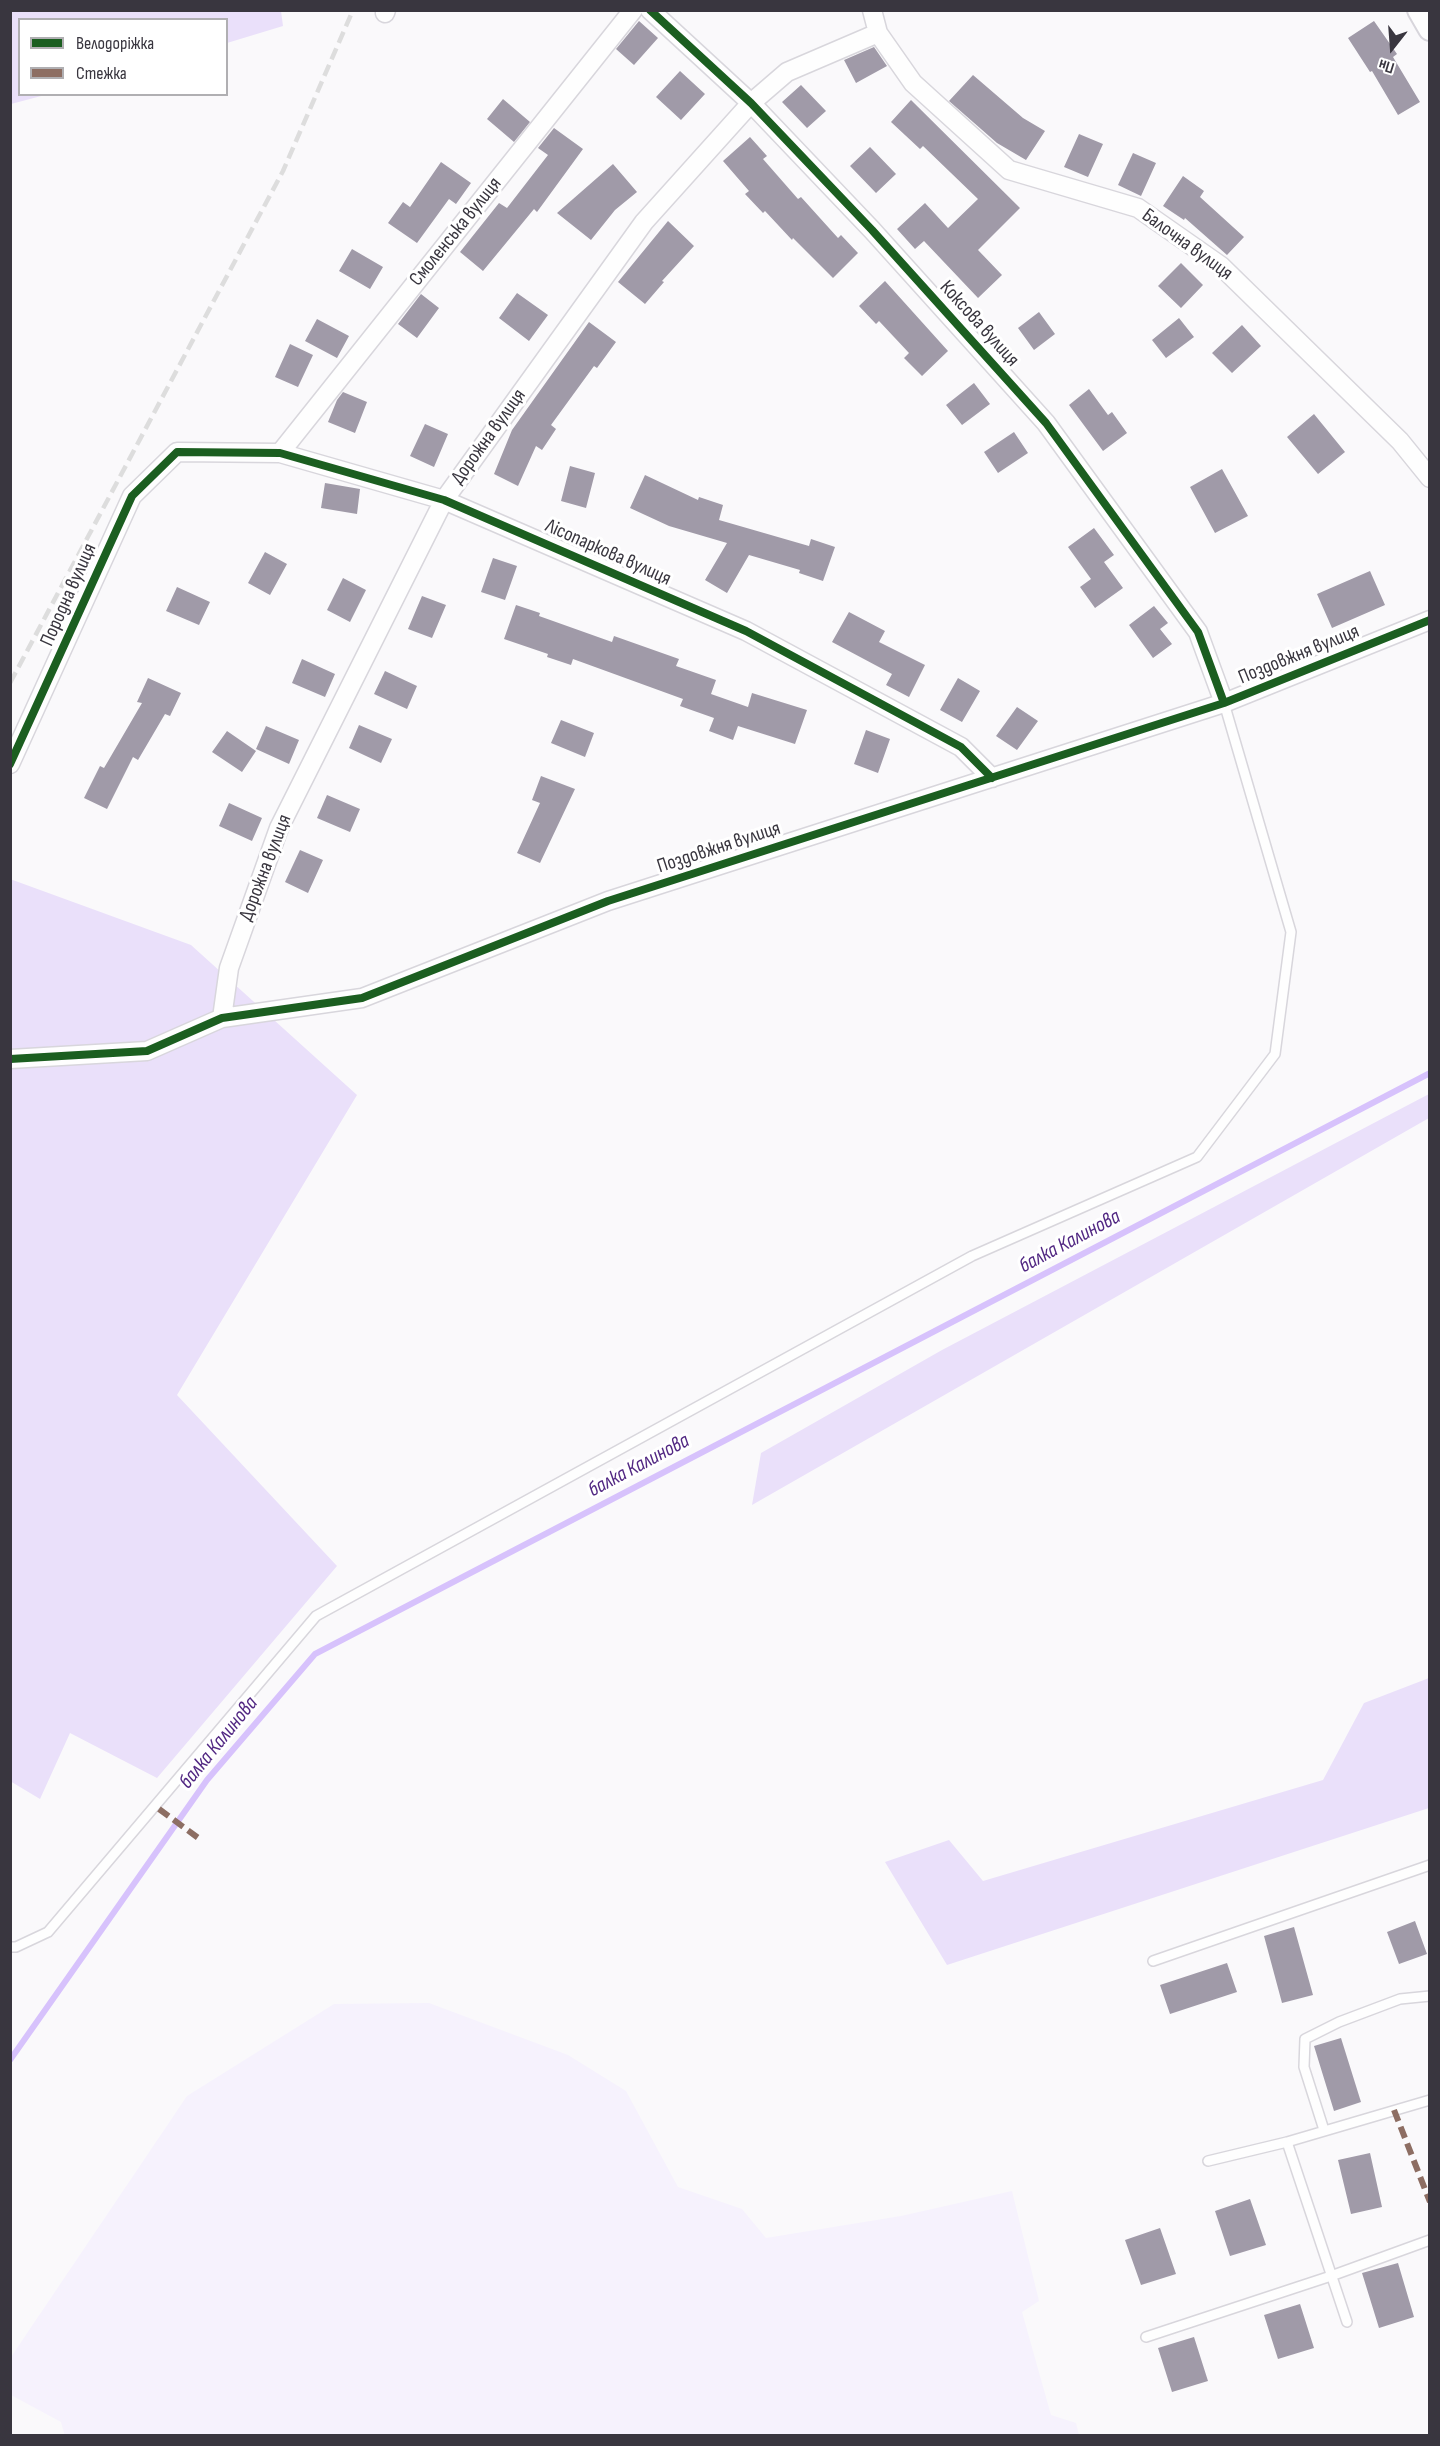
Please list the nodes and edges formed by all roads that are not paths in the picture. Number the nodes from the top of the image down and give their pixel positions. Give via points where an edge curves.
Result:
1 (633, 10) edge
2 (650, 10) edge
3 (872, 10) edge
4 (1419, 10) edge
5 (1430, 29) edge
6 (878, 33) junction
7 (751, 103) junction
8 (177, 452) joint
9 (280, 453) junction
10 (1430, 478) edge
11 (444, 500) junction
12 (1430, 620) edge
13 (1224, 703) junction
14 (10, 764) edge
15 (992, 778) junction
16 (222, 1018) junction
17 (10, 1059) edge
18 (1430, 1865) edge
19 (10, 1947) edge
20 (1153, 1961) dead end
21 (1430, 1996) edge
22 (1430, 2100) edge
23 (1324, 2130) junction
24 (1287, 2142) junction
25 (1208, 2161) dead end
26 (1430, 2240) edge
27 (1331, 2276) junction
28 (1347, 2322) dead end
29 (1146, 2337) dead end

1 - 9 street, Смоленська вулиця
2 - 7 street, Коксова вулиця
3 - 6 street, Балочна вулиця
4 - 5 street
6 - 7 street, Дорожна вулиця via 787,72
6 - 10 street, Балочна вулиця via 913,83 1009,170 1138,208 1221,266 1400,441
7 - 11 street, Дорожна вулиця via 644,222
7 - 13 street, Коксова вулиця via 1046,423 1198,633
8 - 9 street, Лісопаркова вулиця
8 - 14 street, Породна вулиця via 132,496
9 - 11 street, Лісопаркова вулиця
11 - 15 street, Лісопаркова вулиця via 746,631 961,747
11 - 16 street, Дорожна вулиця via 279,828 229,968
12 - 13 street, Поздовжня вулиця
13 - 15 street, Поздовжня вулиця
13 - 19 lane via 1291,932 1275,1054 1197,1157 972,1256 316,1616 48,1932
15 - 16 street, Поздовжня вулиця via 608,901 362,998
16 - 17 street, Поздовжня вулиця via 147,1051
18 - 20 lane
21 - 23 lane via 1400,1999 1305,2039 1304,2067
22 - 23 lane
23 - 24 lane
24 - 25 lane
24 - 27 lane
26 - 27 lane
27 - 28 lane
27 - 29 lane

